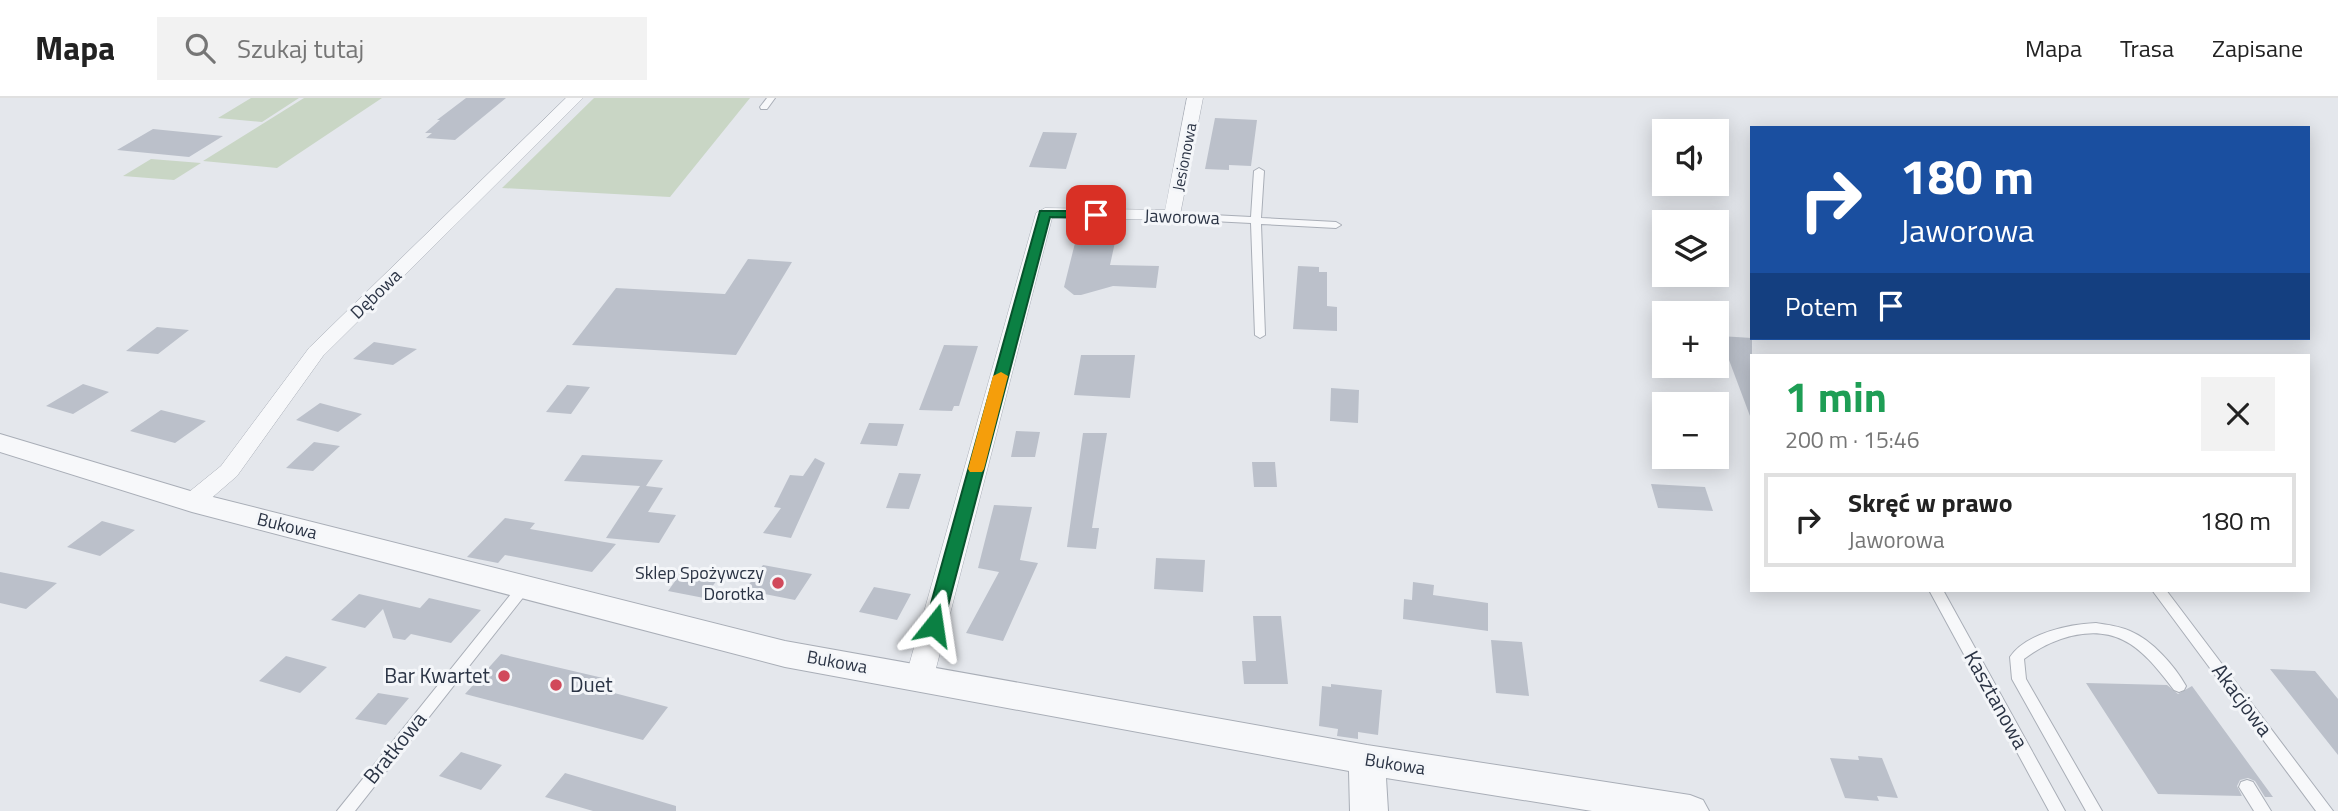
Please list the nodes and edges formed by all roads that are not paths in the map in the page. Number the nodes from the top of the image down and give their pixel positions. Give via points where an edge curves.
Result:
1 (575, 98) edge
2 (771, 98) edge
3 (1195, 98) edge
4 (764, 107) dead end
5 (1259, 171) dead end
6 (1173, 216) junction
7 (1256, 221) junction
8 (1336, 225) dead end
9 (1260, 335) dead end
10 (0, 443) edge
11 (192, 502) junction
12 (524, 587) junction
13 (1937, 592) edge
14 (2161, 592) edge
15 (920, 677) junction
16 (2179, 685) dead end
17 (1367, 760) junction
18 (2247, 787) dead end
19 (345, 811) edge
20 (1369, 811) edge
21 (1690, 811) edge
22 (2057, 811) edge
23 (2094, 811) edge
24 (2263, 811) edge
25 (2325, 811) edge

1 - 11 street, Dębowa via 316,352 229,471
2 - 4 lane
3 - 6 street, Jesionowa
5 - 7 lane
6 - 7 lane, Jaworowa
6 - 15 street, Jaworowa via 1045,214
7 - 8 lane, Jaworowa
7 - 9 lane
10 - 11 street, Bukowa
11 - 12 street, Bukowa
12 - 15 street, Bukowa via 785,654
12 - 19 lane, Bratkowa
13 - 22 lane, Kasztanowa
14 - 25 lane, Akacjowa
15 - 17 street, Bukowa
16 - 23 lane via 2125,634 2081,628 2031,645 2017,657 2019,679
17 - 20 street
17 - 21 street, Bukowa
18 - 24 lane

